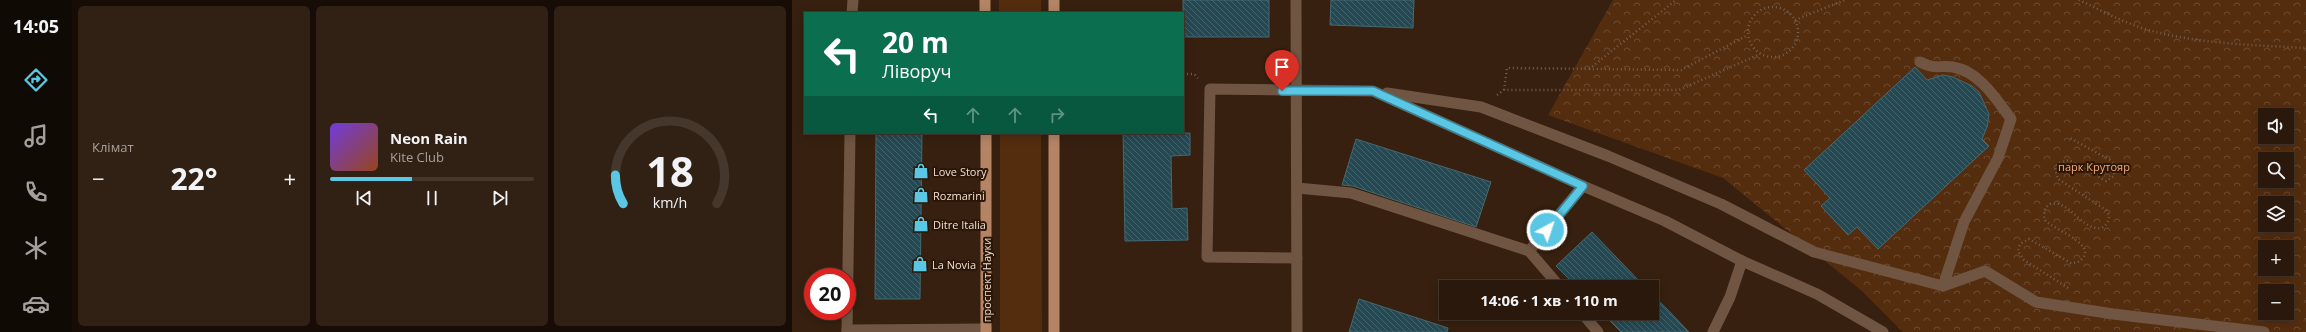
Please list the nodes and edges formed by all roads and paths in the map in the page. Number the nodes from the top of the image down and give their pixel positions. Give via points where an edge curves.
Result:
1 (852, 0) edge
2 (985, 0) edge
3 (1054, 0) edge
4 (1296, 0) edge
5 (1676, 0) edge
6 (1845, 0) edge
7 (2079, 0) edge
8 (852, 12) edge
9 (985, 12) edge
10 (1054, 12) edge
11 (1795, 20) junction
12 (1748, 35) junction
13 (2306, 48) edge
14 (1760, 54) junction
15 (1920, 62) dead end
16 (1589, 69) junction
17 (1504, 90) junction
18 (1373, 91) junction
19 (1297, 92) junction
20 (1481, 107) junction
21 (850, 134) edge
22 (986, 134) edge
23 (1054, 134) edge
24 (2070, 138) dead end
25 (1583, 186) junction
26 (1296, 188) junction
27 (1529, 251) junction
28 (1297, 258) junction
29 (1742, 261) junction
30 (1554, 280) edge
31 (1943, 286) junction
32 (2081, 309) junction
33 (1588, 320) edge
34 (847, 331) edge
35 (986, 331) edge
36 (1054, 332) edge
37 (1297, 332) edge
38 (1598, 332) edge
39 (1713, 332) edge
40 (1883, 332) edge
41 (2264, 332) edge

1 - 8 lane
2 - 9 main road
3 - 10 main road
4 - 19 lane
5 - 16 path
6 - 11 path
7 - 13 path via 2123,21 2152,31 2244,44
11 - 12 path via 1783,9 1767,8 1753,17
11 - 14 path via 1798,36 1791,50 1776,58
12 - 14 path via 1753,48
12 - 16 path via 1681,70
14 - 17 path via 1679,90
15 - 31 lane via 1932,68 1953,67 1981,80 2011,119 1998,158 1964,222
16 - 17 path via 1507,68
17 - 20 path
18 - 19 lane
18 - 20 lane
18 - 25 lane
19 - 26 lane
19 - 28 lane via 1210,89 1208,257
20 - 31 lane via 1608,156 1720,204 1814,252
21 - 34 lane
22 - 35 main road, проспект Науки
23 - 36 main road
24 - 32 path via 2115,165 2114,176 2106,181 2069,160 2059,162 2055,168 2058,179 2106,210 2109,217 2107,224 2102,228 2095,228 2061,205 2050,204 2045,208 2044,218 2049,224 2082,244 2084,258 2071,263 2029,239 2020,244 2018,251 2024,260 2076,293
25 - 27 lane
25 - 29 lane via 1665,220
26 - 27 lane via 1351,193
26 - 28 lane
27 - 30 lane
28 - 37 lane
29 - 39 lane via 1730,296
29 - 40 lane via 1817,294
31 - 32 lane via 1985,271 2036,302
32 - 41 lane
33 - 38 lane
34 - 35 lane

